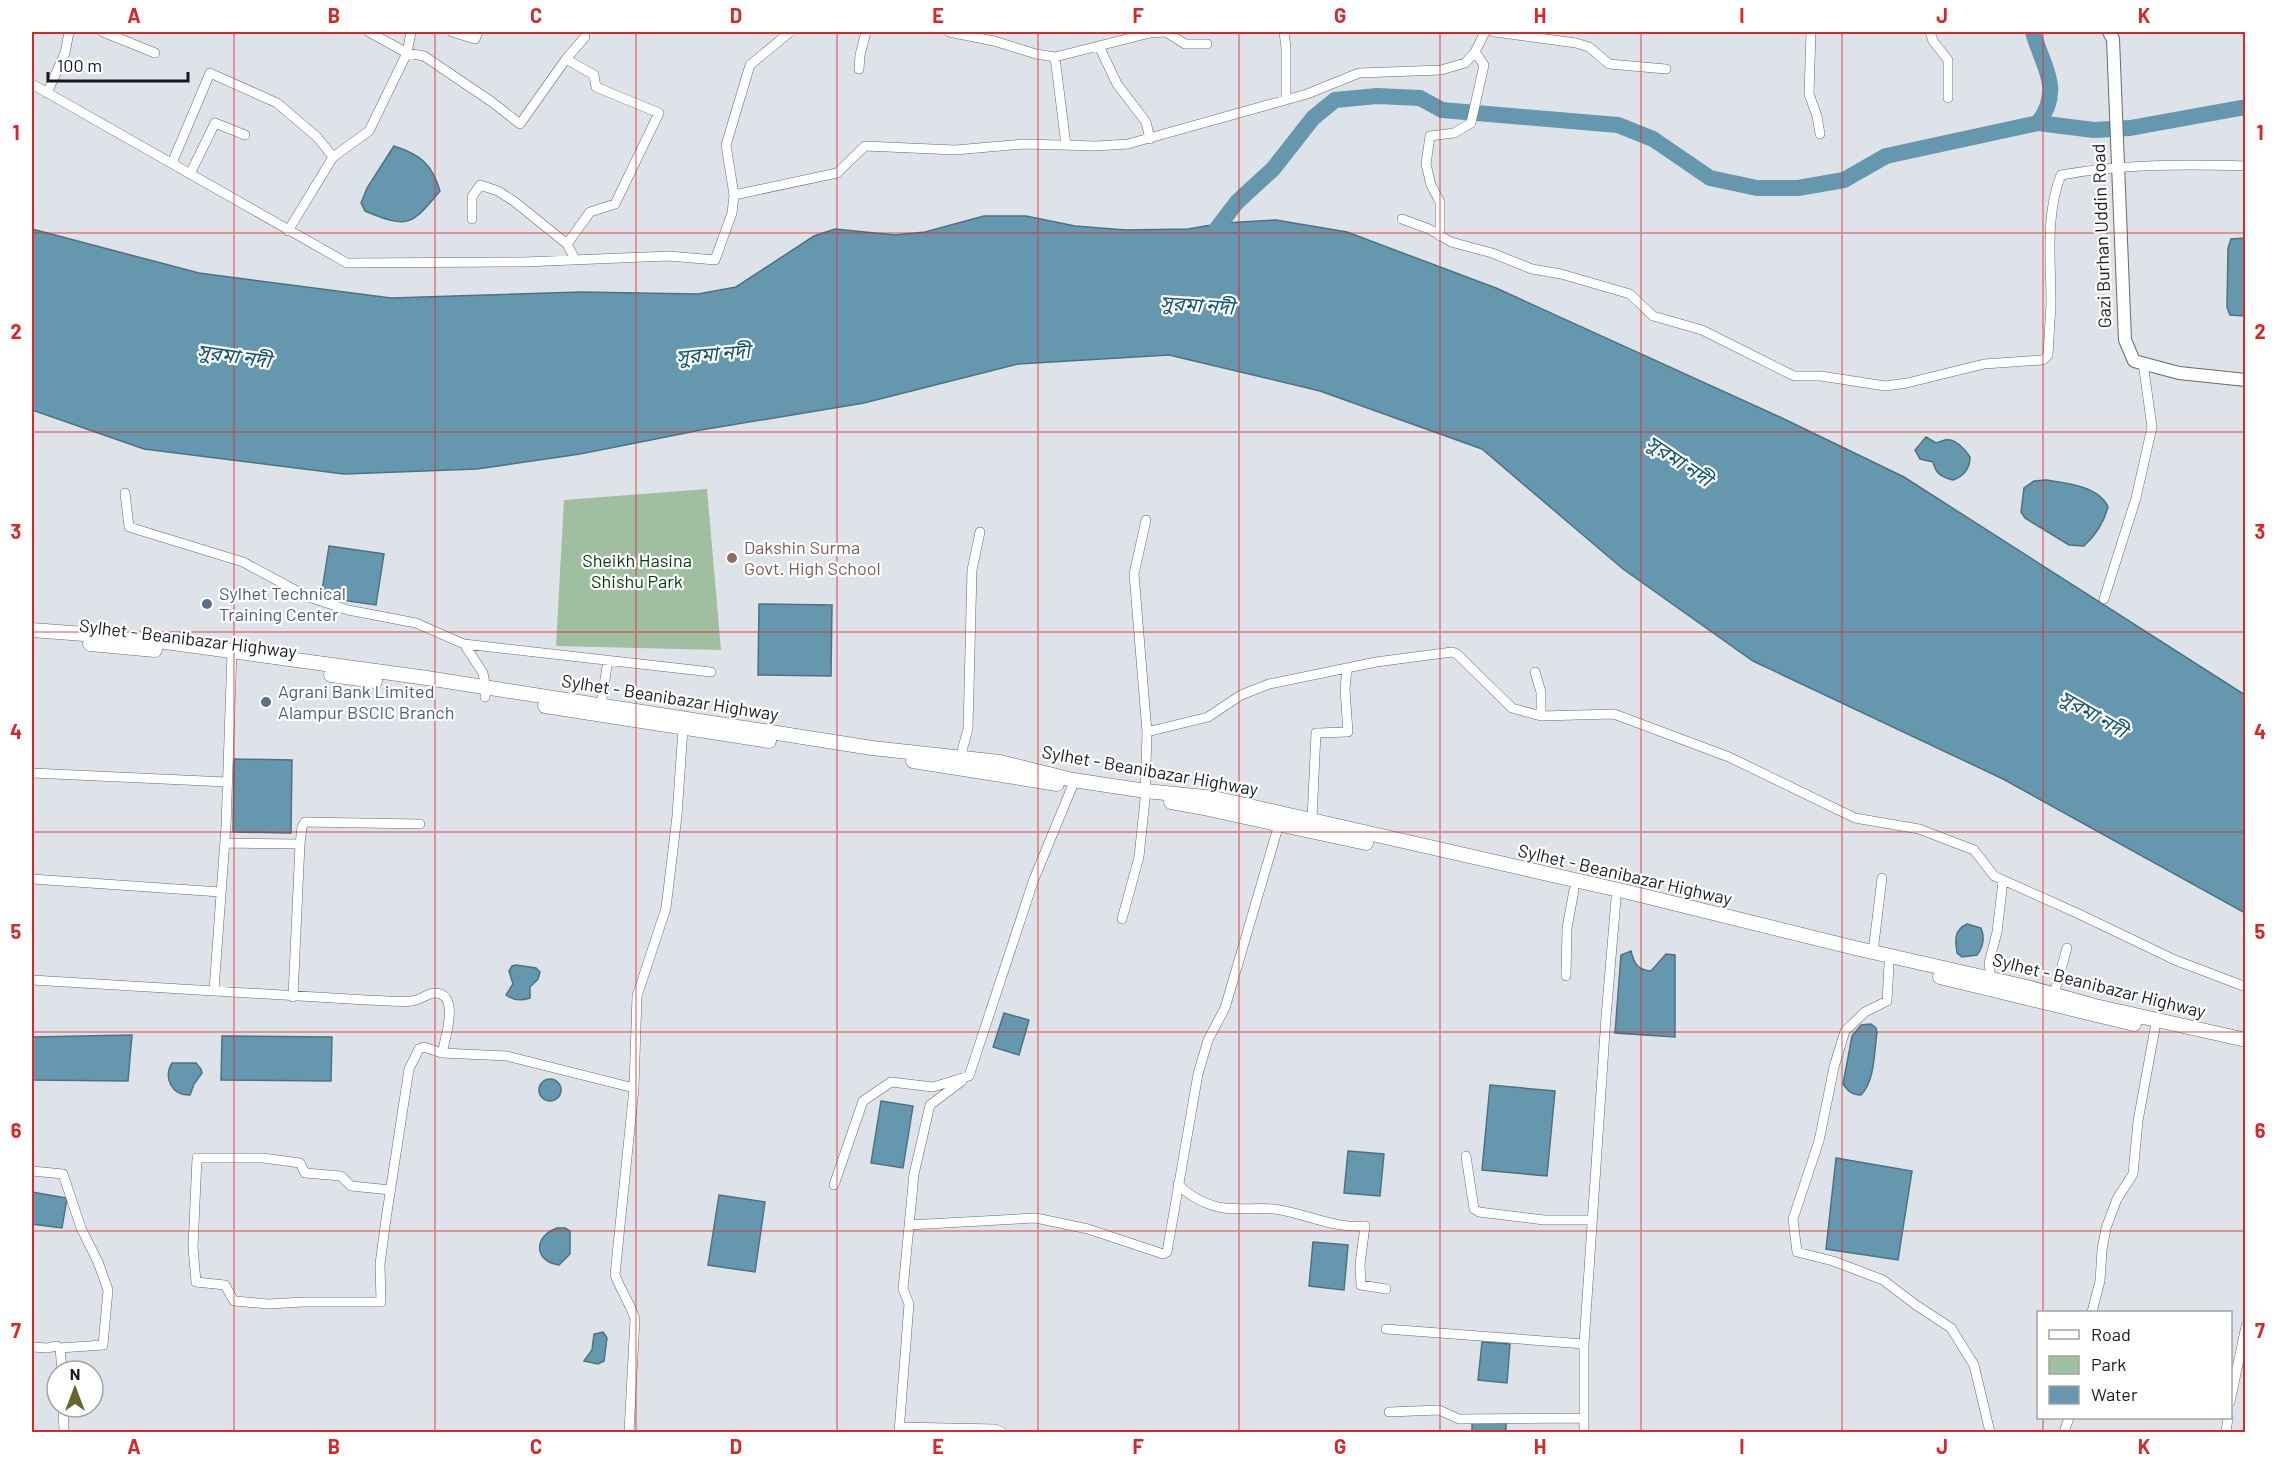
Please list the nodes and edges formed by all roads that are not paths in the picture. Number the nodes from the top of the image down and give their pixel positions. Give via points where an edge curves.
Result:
1 (67, 32) edge
2 (103, 32) edge
3 (369, 32) edge
4 (411, 32) edge
5 (452, 32) edge
6 (478, 32) edge
7 (790, 32) edge
8 (866, 32) edge
9 (949, 32) edge
10 (1284, 32) edge
11 (1485, 32) edge
12 (1494, 32) edge
13 (1811, 32) edge
14 (1930, 32) edge
15 (2109, 32) edge
16 (585, 37) dead end
17 (1207, 44) dead end
18 (1099, 46) junction
19 (1475, 52) junction
20 (155, 53) dead end
21 (407, 53) junction
22 (1055, 57) junction
23 (566, 59) junction
24 (859, 69) dead end
25 (1666, 69) dead end
26 (32, 84) edge
27 (47, 93) junction
28 (1948, 98) dead end
29 (1286, 99) junction
30 (1820, 134) dead end
31 (245, 135) dead end
32 (1150, 139) junction
33 (1066, 145) junction
34 (333, 157) junction
35 (2117, 161) junction
36 (172, 164) junction
37 (2246, 166) edge
38 (190, 174) junction
39 (734, 195) junction
40 (472, 219) dead end
41 (1402, 219) dead end
42 (288, 231) junction
43 (1440, 236) junction
44 (567, 244) junction
45 (575, 259) junction
46 (2143, 363) junction
47 (2246, 380) edge
48 (125, 493) dead end
49 (1146, 520) dead end
50 (980, 532) dead end
51 (2104, 599) dead end
52 (32, 634) edge
53 (464, 644) junction
54 (232, 656) junction
55 (608, 660) junction
56 (1347, 668) junction
57 (711, 672) dead end
58 (1535, 672) dead end
59 (486, 693) junction
60 (601, 705) junction
61 (1541, 716) junction
62 (683, 728) junction
63 (1147, 732) junction
64 (960, 758) junction
65 (32, 773) edge
66 (227, 782) junction
67 (1072, 787) junction
68 (1146, 795) junction
69 (1312, 819) junction
70 (420, 824) dead end
71 (1279, 824) junction
72 (1299, 828) junction
73 (225, 843) junction
74 (300, 844) junction
75 (1882, 878) dead end
76 (32, 879) edge
77 (2003, 880) junction
78 (1574, 890) junction
79 (220, 892) junction
80 (1616, 899) junction
81 (1122, 919) dead end
82 (2067, 948) dead end
83 (1872, 952) junction
84 (1889, 964) junction
85 (1566, 976) dead end
86 (1991, 979) junction
87 (32, 980) edge
88 (2246, 987) edge
89 (214, 990) junction
90 (2054, 994) junction
91 (292, 997) junction
92 (2155, 1028) junction
93 (2246, 1040) edge
94 (2246, 1048) edge
95 (442, 1053) junction
96 (969, 1076) junction
97 (634, 1088) junction
98 (1466, 1156) dead end
99 (32, 1171) edge
100 (1178, 1184) junction
101 (834, 1185) dead end
102 (390, 1190) junction
103 (1592, 1220) junction
104 (909, 1224) junction
105 (1386, 1289) dead end
106 (2092, 1311) edge
107 (2246, 1326) edge
108 (1386, 1329) dead end
109 (1584, 1344) junction
110 (32, 1347) edge
111 (60, 1348) junction
112 (61, 1359) edge
113 (2232, 1390) edge
114 (1389, 1412) dead end
115 (1584, 1418) junction
116 (899, 1430) edge
117 (629, 1432) edge
118 (1002, 1432) edge
119 (1584, 1432) edge
120 (1990, 1432) edge

1 - 27 street via 65,53
2 - 20 street
3 - 21 street
4 - 21 street
5 - 6 street via 475,39
7 - 39 street via 750,64 726,145
8 - 24 street
9 - 22 street
10 - 29 street
11 - 19 street
12 - 25 street via 1576,43 1589,47 1609,64
13 - 30 street via 1809,94
14 - 28 street via 1948,60
15 - 35 street, Gazi Burhan Uddin Road via 2113,39
16 - 23 street
17 - 18 street via 1185,44 1166,32
18 - 22 street
18 - 32 street via 1117,84 1146,122
19 - 29 street via 1465,63 1441,70 1359,73
19 - 43 street via 1484,65 1471,123 1454,133 1431,136 1426,164 1440,202
21 - 23 street via 424,56 520,124
21 - 34 street via 369,131
22 - 33 street
23 - 44 street via 594,75 596,87 659,113 615,204 590,212
26 - 27 street
27 - 36 street
29 - 32 street
31 - 38 street via 216,123
32 - 33 street via 1128,144
33 - 39 street via 955,150 866,147 837,173
34 - 36 street via 317,137 277,104 210,74
34 - 42 street
35 - 37 street
35 - 43 street via 2061,175 2054,193 2048,355 2043,360 1984,364 1885,386 1794,375 1702,330 1653,316 1630,294 1532,269
35 - 46 street, Gazi Burhan Uddin Road via 2125,340 2134,361
36 - 38 street
38 - 42 street
39 - 45 street via 716,260 669,256
40 - 44 street via 472,197 480,185 515,201
41 - 43 street
42 - 45 street via 347,263
44 - 45 street
46 - 47 street via 2179,374
46 - 51 street via 2152,427 2136,498
48 - 53 street via 129,527 243,562 306,596 348,610 416,623
49 - 63 street via 1134,574
50 - 64 street via 972,570 968,729
52 - 54 main road, Sylhet - Beanibazar Highway
53 - 55 street
53 - 59 street via 483,673
54 - 59 main road, Sylhet - Beanibazar Highway
54 - 66 street
55 - 57 street
55 - 60 street
56 - 61 street via 1452,651 1512,708
56 - 63 street via 1269,684 1241,695 1208,717
56 - 69 street via 1348,732 1316,733
58 - 61 street via 1541,692
59 - 60 main road, Sylhet - Beanibazar Highway
59 - 62 main road, Sylhet - Beanibazar Highway
60 - 64 main road, Sylhet - Beanibazar Highway
61 - 77 street via 1614,714 1729,757 1856,818 1919,829 1974,850 1994,876
62 - 67 main road, Sylhet - Beanibazar Highway
62 - 97 street via 666,908 637,996
63 - 68 street
64 - 68 main road, Sylhet - Beanibazar Highway via 1000,762
65 - 66 street
66 - 73 street
67 - 68 main road, Sylhet - Beanibazar Highway
67 - 96 street via 1034,879
68 - 69 main road, Sylhet - Beanibazar Highway via 1214,798
68 - 71 main road, Sylhet - Beanibazar Highway
68 - 81 street via 1139,857
69 - 72 street
69 - 83 main road, Sylhet - Beanibazar Highway
70 - 74 street via 305,822
71 - 72 main road, Sylhet - Beanibazar Highway
71 - 100 street via 1225,1008 1198,1074
72 - 78 main road, Sylhet - Beanibazar Highway
73 - 74 street
73 - 79 street
74 - 91 street
75 - 83 street
76 - 79 street
77 - 86 street via 1989,963
77 - 88 street via 2175,960
78 - 80 main road, Sylhet - Beanibazar Highway
78 - 85 street via 1567,928
79 - 89 street
80 - 84 main road, Sylhet - Beanibazar Highway
80 - 103 street
82 - 90 street
83 - 86 main road, Sylhet - Beanibazar Highway
84 - 92 main road, Sylhet - Beanibazar Highway
84 - 120 street via 1887,1001 1865,1012 1845,1031 1819,1141 1793,1220 1797,1252 1883,1280 1951,1328 1974,1365
86 - 90 main road, Sylhet - Beanibazar Highway
87 - 89 street
89 - 91 street
90 - 93 main road, Sylhet - Beanibazar Highway
91 - 95 street via 414,1001 433,993 441,995 448,1001 450,1014
92 - 94 main road, Sylhet - Beanibazar Highway
92 - 106 street via 2133,1174 2116,1199 2106,1228
95 - 97 street via 507,1056
95 - 102 street via 419,1048 409,1069
96 - 101 street via 933,1087 891,1082 863,1101
96 - 104 street via 930,1105 914,1174
97 - 117 street via 615,1275 635,1319
98 - 103 street via 1474,1209 1479,1212 1544,1220
99 - 111 street via 63,1174 108,1290 104,1345
100 - 104 street via 1169,1248 1163,1254 1088,1229 1036,1218
100 - 105 street via 1187,1194 1217,1207 1274,1209 1351,1228 1365,1226 1361,1285
102 - 102 street via 380,1264 381,1302 234,1301 225,1285 196,1282 193,1246 197,1158 263,1158 300,1163 305,1173 341,1176 351,1186
103 - 109 street
104 - 116 street via 903,1289 909,1304
107 - 113 street
108 - 109 street
109 - 115 street
110 - 111 street
111 - 112 street
114 - 115 street via 1439,1410 1459,1419
115 - 119 street
116 - 118 street

